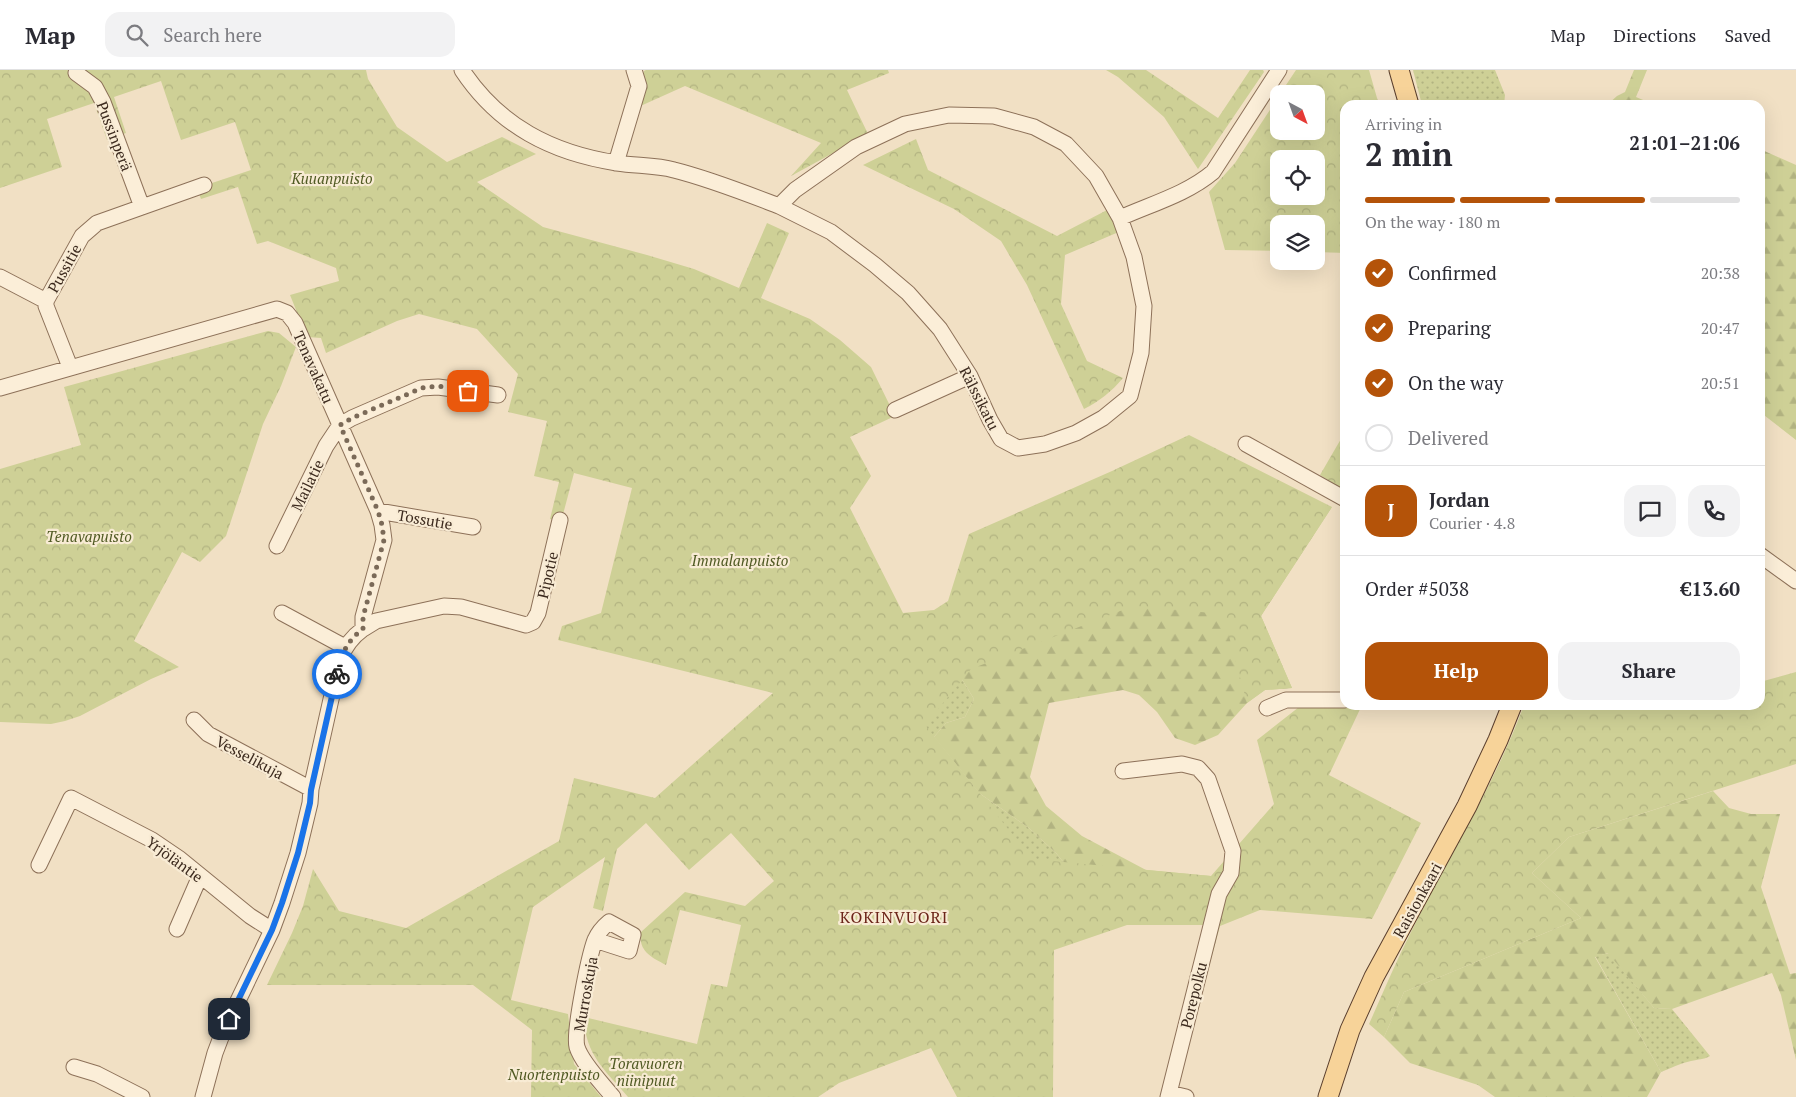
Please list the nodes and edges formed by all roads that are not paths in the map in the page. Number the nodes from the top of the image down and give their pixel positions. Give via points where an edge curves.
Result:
1 (462, 70) edge
2 (634, 70) edge
3 (1279, 70) edge
4 (1399, 70) edge
5 (76, 73) dead end
6 (1408, 100) edge
7 (616, 163) junction
8 (204, 185) dead end
9 (779, 206) junction
10 (142, 207) junction
11 (1120, 218) junction
12 (0, 277) edge
13 (46, 301) junction
14 (70, 368) junction
15 (970, 376) junction
16 (0, 388) edge
17 (498, 395) dead end
18 (894, 410) dead end
19 (340, 425) junction
20 (1246, 444) dead end
21 (1340, 496) edge
22 (378, 511) junction
23 (560, 520) dead end
24 (472, 527) dead end
25 (277, 546) dead end
26 (1765, 559) edge
27 (1796, 581) edge
28 (282, 613) dead end
29 (363, 629) junction
30 (345, 647) junction
31 (1340, 700) edge
32 (1267, 708) dead end
33 (1510, 710) edge
34 (194, 720) dead end
35 (1123, 771) dead end
36 (311, 790) junction
37 (39, 865) dead end
38 (200, 876) junction
39 (176, 929) dead end
40 (272, 930) junction
41 (595, 940) dead end
42 (74, 1067) dead end
43 (1168, 1095) edge
44 (142, 1097) edge
45 (203, 1097) edge
46 (613, 1097) edge
47 (1186, 1097) edge
48 (1328, 1097) edge

1 - 7 street, Rälssikatu via 487,103 513,125 564,150
2 - 7 street via 639,86
3 - 11 street via 1213,172 1190,188
4 - 6 main road
5 - 10 street, Pussinperä via 95,87 103,102
7 - 9 street, Rälssikatu via 673,169
8 - 10 street, Pussitie
9 - 11 street, Rälssikatu via 795,190 856,147 905,124 949,114 994,116 1034,126 1066,144 1096,176
9 - 15 street, Rälssikatu via 831,232 908,293 940,328
10 - 13 street, Pussitie via 97,223 82,236
11 - 15 street, Rälssikatu via 1134,257 1144,306 1141,353 1130,396 1103,418 1076,433 1045,444 1018,448 1001,439
12 - 13 street
13 - 14 street, Pussitie
14 - 16 street, Tenavakatu
14 - 19 street, Tenavakatu via 277,309 287,313 295,323
15 - 18 street
17 - 19 street via 438,386 422,388
19 - 22 street, Tenavakatu
19 - 25 street, Mailatie via 326,446
20 - 21 street
22 - 24 street, Tossutie
22 - 29 street, Tenavakatu via 384,540 363,617
23 - 29 street, Pipotie via 534,622 526,625 461,607 444,606 376,621
26 - 27 street
28 - 30 street
29 - 30 street
30 - 36 street
31 - 32 street via 1286,700
33 - 48 main road, Raisionkaari via 1467,806 1370,986 1350,1030
34 - 36 street, Vesselikuja via 208,734
35 - 43 street, Porepolku via 1182,764 1198,768 1208,779 1233,851 1231,873 1219,894
36 - 40 street via 298,853
37 - 38 street, Yrjöläntie via 71,798 152,840
38 - 39 street
38 - 40 street, Yrjöläntie
40 - 45 street via 223,1032
41 - 46 street, Murroskuja via 580,1005 576,1044
42 - 44 street via 97,1074
43 - 47 street

